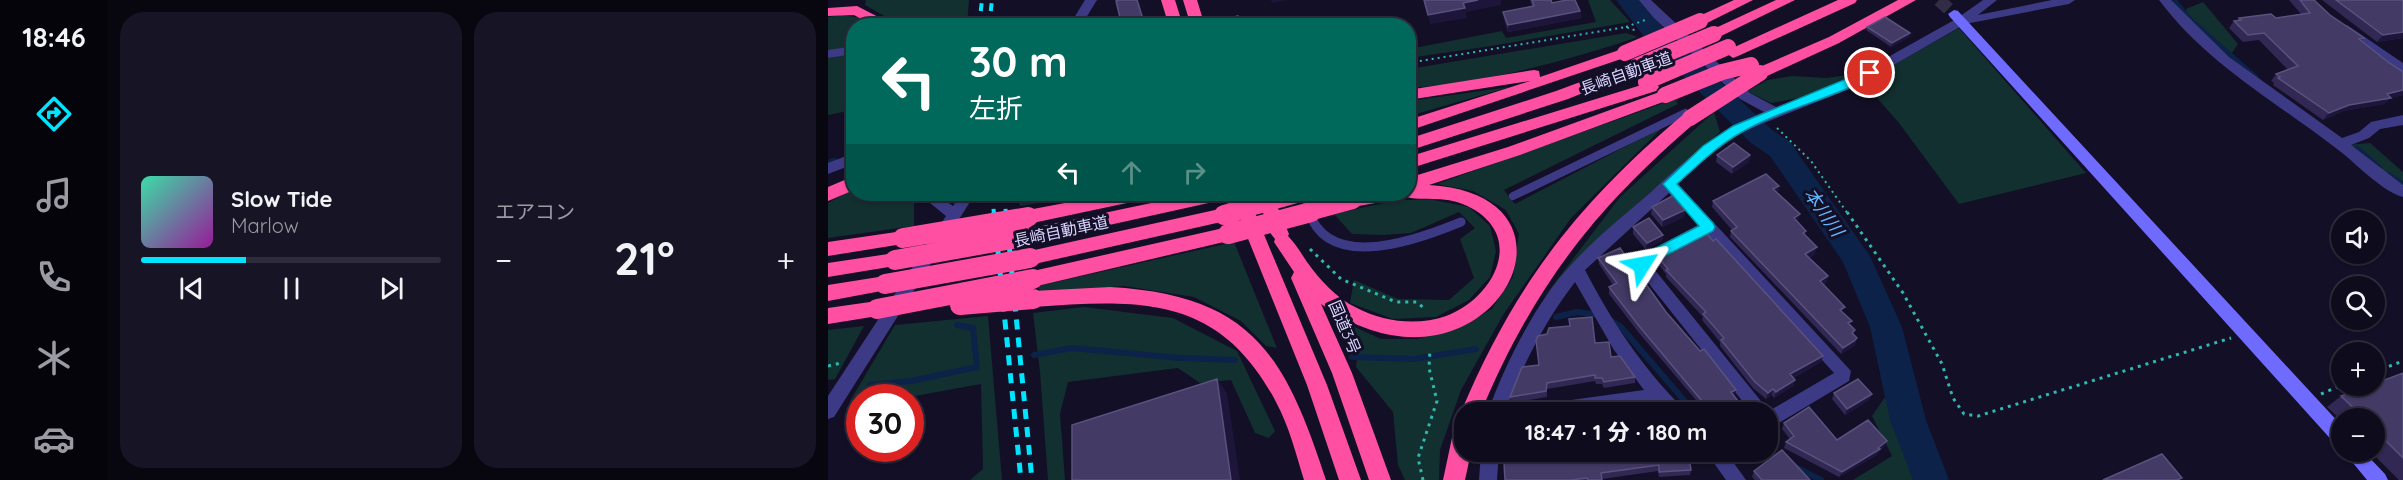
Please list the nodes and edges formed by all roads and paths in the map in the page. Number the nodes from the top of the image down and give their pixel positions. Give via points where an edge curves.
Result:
1 (848, 0) edge
2 (1091, 0) edge
3 (1168, 0) edge
4 (1645, 0) edge
5 (1746, 0) edge
6 (1788, 0) edge
7 (1826, 0) edge
8 (1850, 0) edge
9 (1910, 0) edge
10 (1991, 0) edge
11 (2069, 0) edge
12 (2165, 0) edge
13 (828, 11) edge
14 (1658, 15) junction
15 (870, 18) edge
16 (1081, 18) edge
17 (1174, 18) edge
18 (1957, 18) junction
19 (2338, 22) edge
20 (1626, 27) dead end
21 (1730, 50) junction
22 (846, 51) edge
23 (1624, 52) junction
24 (828, 54) edge
25 (1755, 69) junction
26 (2403, 69) edge
27 (1654, 88) junction
28 (1416, 94) edge
29 (1770, 114) junction
30 (1688, 115) junction
31 (2403, 120) edge
32 (1416, 123) edge
33 (1416, 142) edge
34 (2340, 144) junction
35 (1416, 160) edge
36 (846, 161) edge
37 (828, 169) edge
38 (1416, 182) edge
39 (1669, 184) junction
40 (846, 186) edge
41 (1416, 191) edge
42 (2403, 192) edge
43 (828, 195) edge
44 (1513, 196) dead end
45 (935, 201) edge
46 (963, 201) edge
47 (1107, 201) edge
48 (1187, 201) edge
49 (1242, 201) edge
50 (1267, 201) edge
51 (1275, 201) edge
52 (1305, 201) edge
53 (1353, 201) edge
54 (953, 214) junction
55 (1461, 222) dead end
56 (1708, 227) junction
57 (1283, 242) junction
58 (1308, 247) dead end
59 (828, 249) edge
60 (1576, 269) junction
61 (828, 270) edge
62 (1033, 289) junction
63 (828, 293) edge
64 (1426, 310) dead end
65 (828, 317) edge
66 (2245, 334) junction
67 (1430, 349) dead end
68 (2403, 361) edge
69 (2385, 368) edge
70 (1658, 396) junction
71 (1475, 402) edge
72 (1500, 402) edge
73 (1614, 402) edge
74 (1664, 402) edge
75 (1752, 402) edge
76 (828, 411) edge
77 (1778, 412) edge
78 (2331, 427) edge
79 (1458, 462) edge
80 (1489, 462) edge
81 (1724, 462) edge
82 (2362, 462) edge
83 (1315, 480) edge
84 (1350, 480) edge
85 (1380, 480) edge
86 (1423, 480) edge
87 (1454, 480) edge
88 (1488, 480) edge
89 (1737, 480) edge
90 (2379, 480) edge

1 - 13 highway
2 - 16 street
3 - 17 highway
4 - 14 street
5 - 23 highway, bridge
6 - 33 highway, 長崎自動車道, bridge via 1637,66
7 - 21 highway
8 - 21 highway, 長崎自動車道
9 - 25 highway via 1821,46
10 - 18 street
11 - 18 street
12 - 34 street via 2183,22 2240,72
13 - 15 highway via 856,10
14 - 20 path
14 - 29 street via 1745,96
18 - 29 street via 1852,83
18 - 66 street
19 - 26 street
21 - 27 highway, 長崎自動車道
22 - 24 street
23 - 28 highway via 1512,80
23 - 32 highway
25 - 27 highway, bridge via 1722,72
25 - 30 highway, bridge
27 - 35 highway, 長崎自動車道
27 - 38 highway via 1514,151
29 - 39 street via 1707,149
29 - 66 path via 1811,161 1903,293 1964,414 1978,416
30 - 44 lane
30 - 71 highway via 1616,183 1577,227 1532,289 1504,337
31 - 34 street via 2376,125 2364,135
34 - 42 street
36 - 37 street
39 - 56 street
39 - 60 street
40 - 43 highway
41 - 57 highway via 1471,199 1498,219 1507,237 1509,258 1496,288 1484,303 1447,324 1404,331 1362,320 1328,299
45 - 54 street
46 - 54 street
47 - 59 highway, bridge
48 - 61 highway, 長崎自動車道, bridge via 1028,236
49 - 84 highway via 1317,385
50 - 57 highway, 国道3号
51 - 63 highway, 長崎自動車道, bridge via 1030,258
52 - 55 lane via 1314,225 1325,235 1356,246 1395,244
53 - 62 highway, bridge
54 - 76 street
56 - 75 street via 1642,265
56 - 77 street via 1844,370 1843,376
57 - 85 highway, 国道3号 via 1342,373
58 - 64 path via 1341,279 1396,302 1417,302
60 - 70 street via 1604,324
60 - 72 street via 1555,296 1509,377
62 - 65 highway, bridge
62 - 83 highway via 1152,297 1194,308 1231,327 1272,375 1296,422
66 - 78 street
67 - 86 path via 1437,401 1418,458
68 - 69 path
70 - 73 street
70 - 74 street
79 - 87 highway
80 - 88 street
81 - 89 street
82 - 90 street

